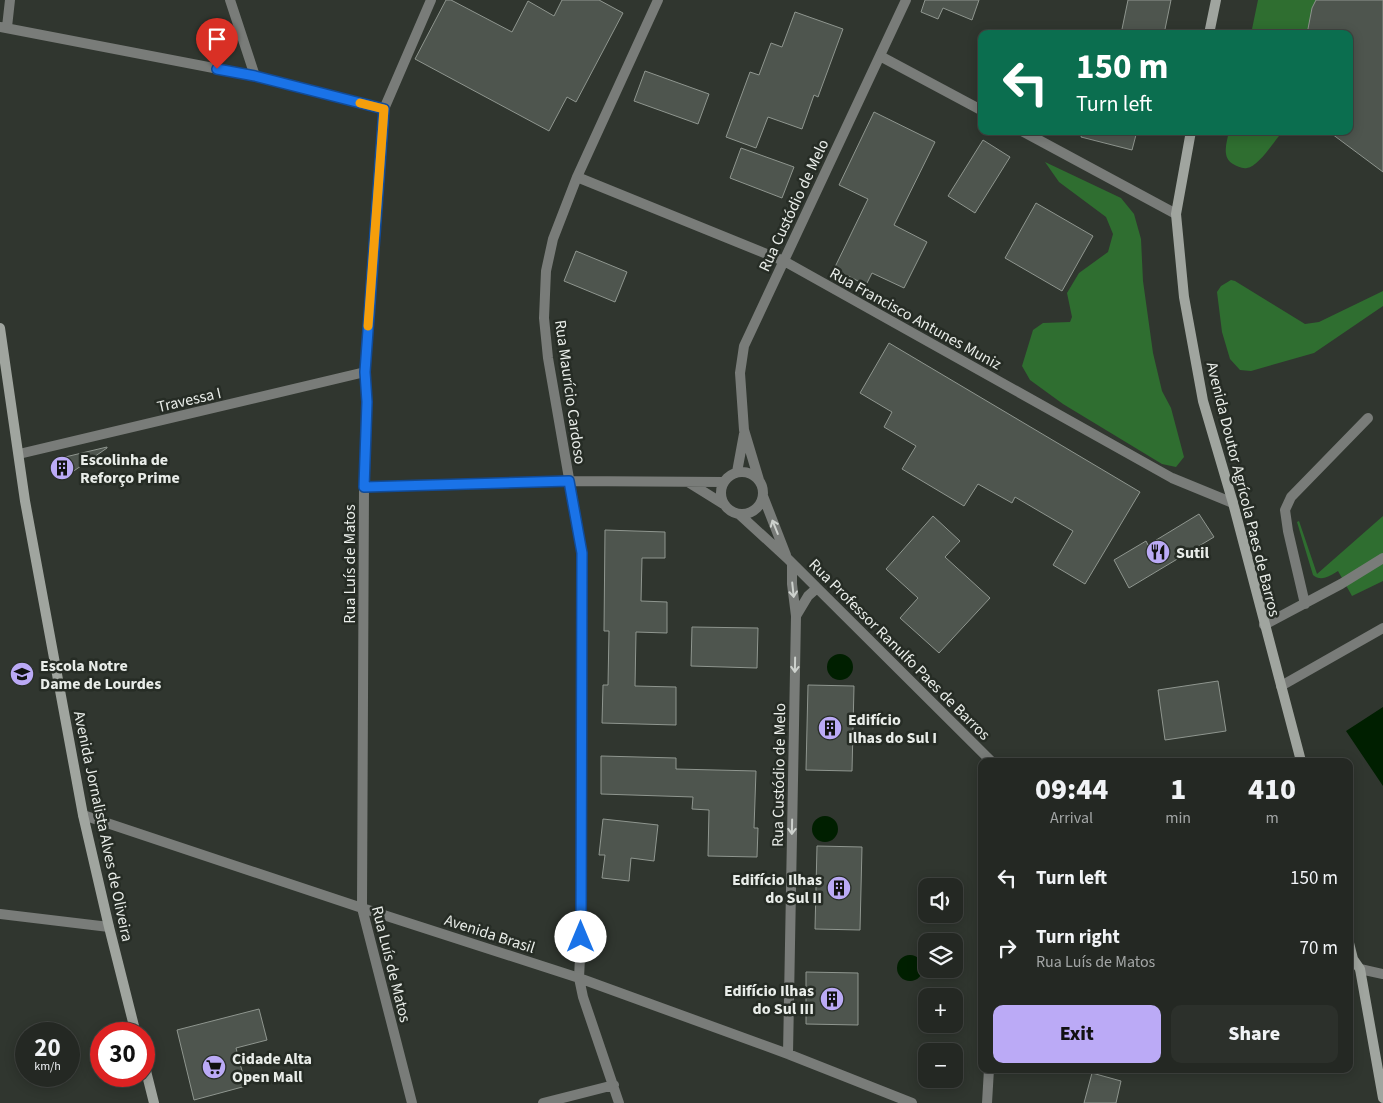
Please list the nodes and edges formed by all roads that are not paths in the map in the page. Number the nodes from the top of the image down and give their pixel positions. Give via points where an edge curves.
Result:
1 (10, 0) edge
2 (230, 0) edge
3 (431, 0) edge
4 (658, 0) edge
5 (906, 0) edge
6 (1216, 0) edge
7 (4, 27) edge
8 (1211, 30) edge
9 (880, 56) junction
10 (255, 76) junction
11 (978, 108) edge
12 (384, 109) junction
13 (1029, 135) edge
14 (1191, 135) edge
15 (577, 177) junction
16 (1176, 214) junction
17 (784, 261) junction
18 (0, 328) edge
19 (365, 372) junction
20 (1368, 418) dead end
21 (744, 430) junction
22 (19, 454) junction
23 (737, 472) junction
24 (759, 480) junction
25 (569, 481) junction
26 (688, 482) junction
27 (724, 482) junction
28 (364, 487) junction
29 (763, 496) junction
30 (1233, 503) junction
31 (725, 505) junction
32 (739, 514) junction
33 (1383, 558) edge
34 (790, 561) junction
35 (817, 588) junction
36 (1305, 604) junction
37 (796, 616) junction
38 (1264, 625) junction
39 (1383, 628) edge
40 (1281, 686) junction
41 (988, 758) edge
42 (1301, 758) edge
43 (83, 815) junction
44 (362, 908) junction
45 (0, 914) edge
46 (109, 927) junction
47 (1353, 960) edge
48 (1360, 969) junction
49 (1383, 974) edge
50 (579, 978) junction
51 (133, 1022) edge
52 (788, 1054) junction
53 (989, 1073) edge
54 (614, 1085) junction
55 (150, 1087) edge
56 (1383, 1098) edge
57 (154, 1103) edge
58 (412, 1103) edge
59 (543, 1103) edge
60 (620, 1103) edge
61 (912, 1103) edge
62 (987, 1103) edge

1 - 7 street
2 - 10 street
3 - 12 street, Rua Luís de Matos
4 - 15 street, Rua Maurício Cardoso
5 - 9 street, Rua Custódio de Melo
6 - 8 street
7 - 10 street
9 - 11 street
9 - 17 street, Rua Custódio de Melo
10 - 12 street
12 - 19 street, Rua Luís de Matos
13 - 16 street
14 - 16 street, Avenida Doutor Agrícola Paes de Barros
15 - 17 street, Rua Francisco Antunes Muniz
15 - 25 street, Rua Maurício Cardoso via 552,238 546,271 544,318
16 - 30 street, Avenida Doutor Agrícola Paes de Barros via 1184,297 1203,401
17 - 21 street, Rua Custódio de Melo via 744,346 740,373
17 - 30 street, Rua Francisco Antunes Muniz via 1172,478
18 - 22 street, Avenida Jornalista Alves de Oliveira
19 - 22 street, Travessa I
19 - 28 street, Rua Luís de Matos
20 - 36 street via 1291,497 1285,510
21 - 23 street, Rua Custódio de Melo
21 - 24 street, Rua Custódio de Melo
22 - 43 street, Avenida Jornalista Alves de Oliveira
23 - 24 street via 745,472
23 - 27 street
24 - 29 street
25 - 26 street
25 - 28 street
25 - 50 street, Rua Maurício Cardoso via 582,553 582,918
26 - 27 street
26 - 31 street
27 - 31 street via 721,498
28 - 44 street, Rua Luís de Matos
29 - 32 street via 754,510
34 -> 29 street, Rua Professor Ranulfo Paes de Barros
30 - 38 street, Avenida Doutor Agrícola Paes de Barros
31 - 32 street
32 - 34 street, Rua Professor Ranulfo Paes de Barros
33 - 36 street
34 - 35 street, Rua Professor Ranulfo Paes de Barros
34 -> 37 street, Rua Custódio de Melo
35 - 37 street
35 - 41 street, Rua Professor Ranulfo Paes de Barros
36 - 38 street
37 -> 52 street, Rua Custódio de Melo
38 - 40 street, Avenida Doutor Agrícola Paes de Barros
39 - 40 street
40 - 42 street, Avenida Doutor Agrícola Paes de Barros
43 - 44 street, Avenida Brasil
43 - 46 street, Avenida Jornalista Alves de Oliveira
44 - 50 street, Avenida Brasil
44 - 58 street, Rua Luís de Matos
45 - 46 street
46 - 51 street, Avenida Jornalista Alves de Oliveira
47 - 48 street
48 - 49 street
48 - 56 street
50 - 52 street, Avenida Brasil
50 - 54 street, Rua Maurício Cardoso
52 - 61 street, Avenida Brasil
53 - 62 street
54 - 59 street
54 - 60 street, Rua Maurício Cardoso
55 - 57 street

